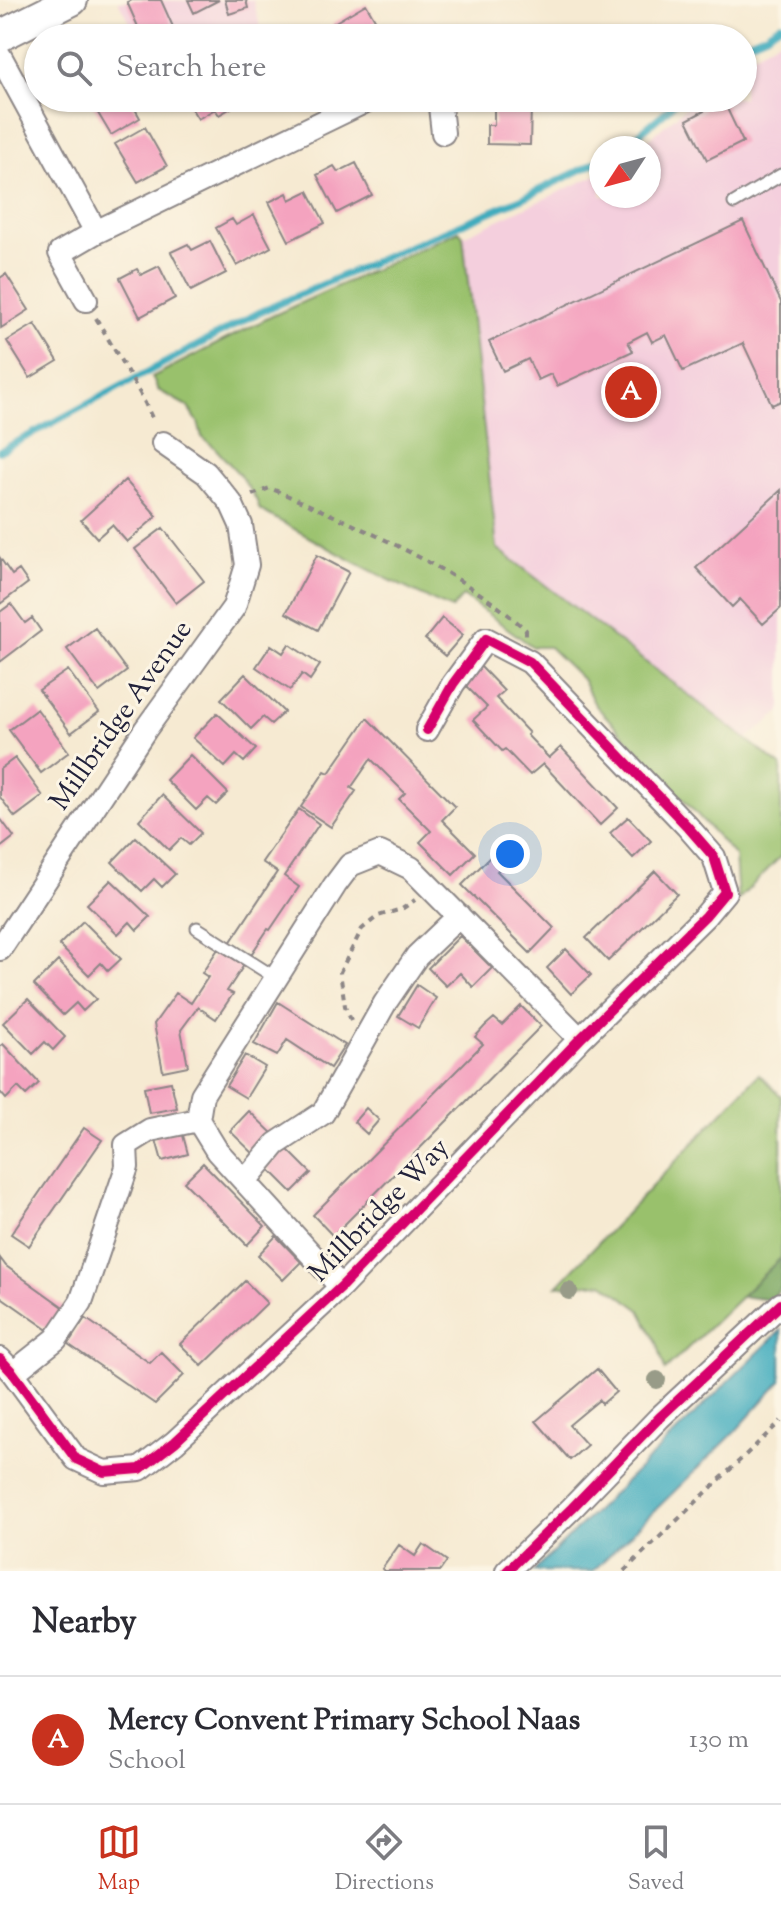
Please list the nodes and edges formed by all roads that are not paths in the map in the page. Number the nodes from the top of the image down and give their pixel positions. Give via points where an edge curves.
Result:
1 (72, 0) edge
2 (0, 36) edge
3 (0, 56) edge
4 (24, 100) edge
5 (31, 112) edge
6 (343, 112) edge
7 (441, 112) edge
8 (443, 133) dead end
9 (781, 175) edge
10 (734, 203) dead end
11 (96, 232) junction
12 (86, 300) road end
13 (163, 443) road end
14 (427, 730) dead end
15 (459, 916) junction
16 (197, 928) dead end
17 (0, 949) edge
18 (276, 978) junction
19 (580, 1039) junction
20 (198, 1120) junction
21 (245, 1181) junction
22 (341, 1287) junction
23 (781, 1304) edge
24 (7, 1366) edge
25 (507, 1571) edge

1 - 2 main road
3 - 4 street
5 - 11 street
6 - 11 street
7 - 8 street
9 - 10 lane
11 - 12 street via 60,253
13 - 17 street, Millbridge Avenue via 206,473 241,525 247,565 234,607
14 - 19 street, Millbridge Way via 486,639 530,662 714,857 725,892
15 - 18 street via 411,868 380,853 350,865
15 - 19 street
15 - 21 street via 417,956 323,1113 276,1144
16 - 18 lane
18 - 20 street via 202,1095
19 - 22 street, Millbridge Way
20 - 21 street
20 - 24 street via 150,1130 126,1145 127,1167 81,1302 56,1339
21 - 22 street
22 - 24 street, Millbridge Way via 140,1469 104,1472 76,1459
23 - 25 street

